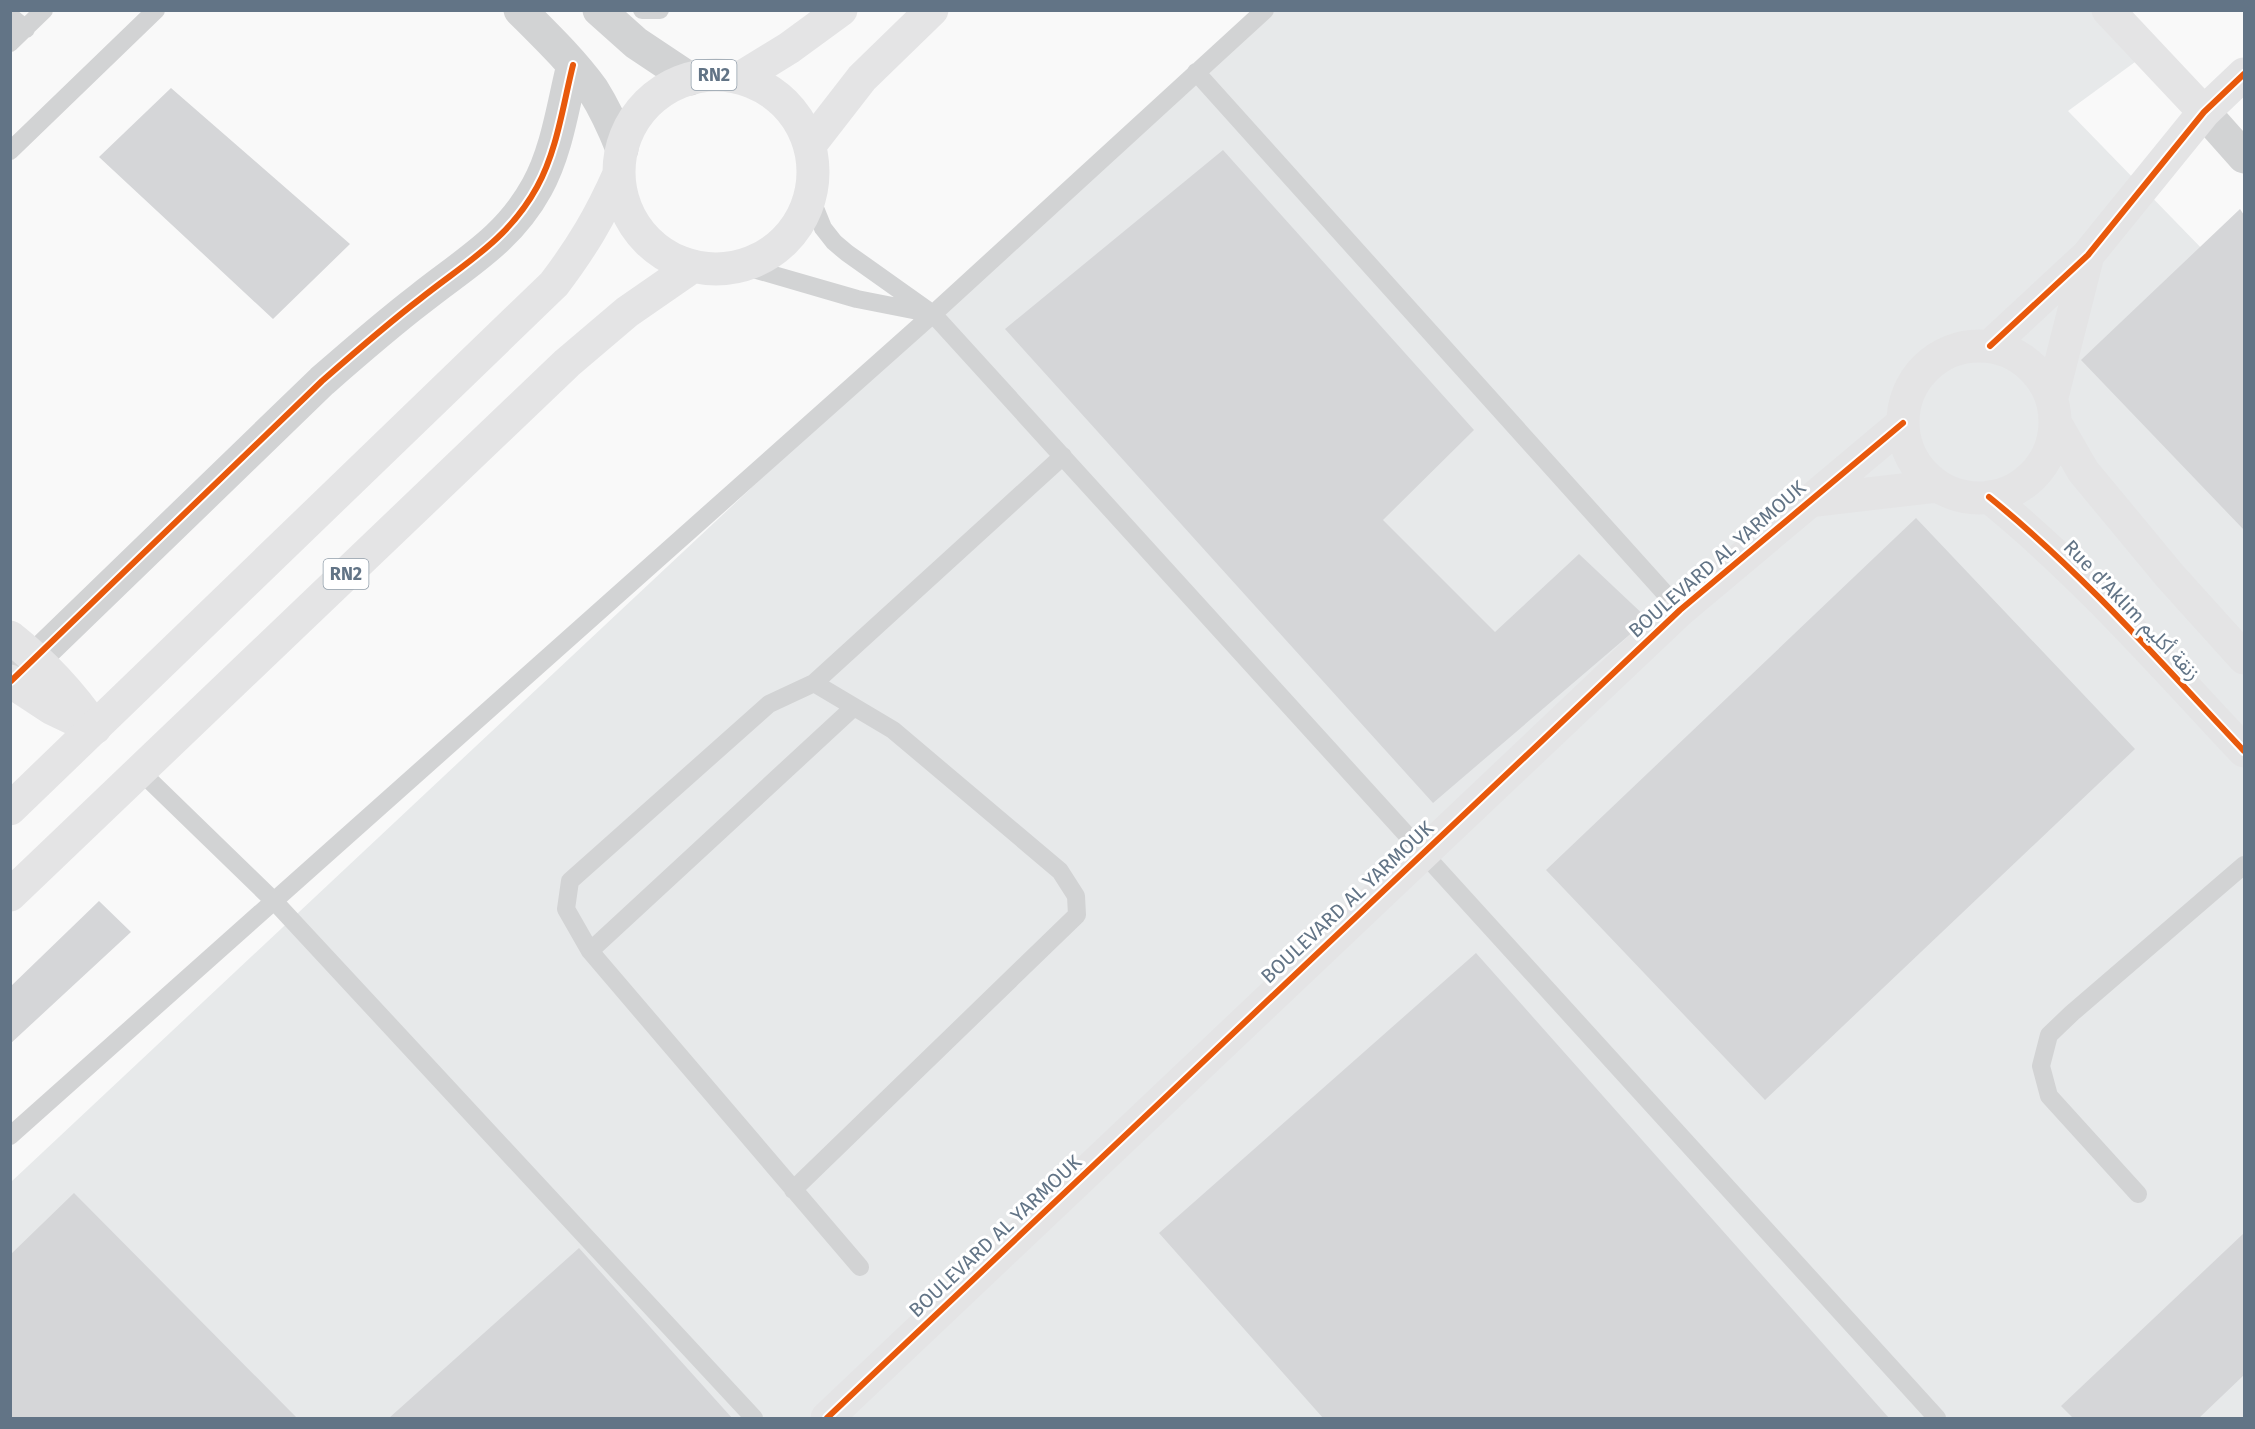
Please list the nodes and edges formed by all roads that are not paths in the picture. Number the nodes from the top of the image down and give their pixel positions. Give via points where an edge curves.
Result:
1 (44, 10) edge
2 (156, 10) edge
3 (520, 10) edge
4 (599, 10) edge
5 (642, 10) edge
6 (660, 10) edge
7 (841, 10) edge
8 (932, 10) edge
9 (1265, 10) edge
10 (2108, 10) edge
11 (10, 16) edge
12 (26, 29) junction
13 (10, 43) edge
14 (573, 65) junction
15 (1196, 72) junction
16 (2244, 74) edge
17 (740, 78) junction
18 (690, 79) junction
19 (2204, 112) junction
20 (810, 145) junction
21 (10, 151) edge
22 (2244, 157) edge
23 (620, 162) junction
24 (810, 196) junction
25 (2088, 255) junction
26 (743, 266) junction
27 (693, 267) junction
28 (933, 314) junction
29 (1990, 346) junction
30 (2054, 410) junction
31 (1903, 423) junction
32 (1063, 456) junction
33 (1937, 486) junction
34 (1989, 498) junction
35 (1808, 501) junction
36 (1680, 610) junction
37 (10, 638) edge
38 (36, 658) junction
39 (2244, 658) edge
40 (11, 681) edge
41 (814, 682) junction
42 (854, 707) junction
43 (95, 728) junction
44 (2244, 751) edge
45 (140, 771) junction
46 (10, 810) edge
47 (1424, 852) junction
48 (2244, 865) edge
49 (10, 895) edge
50 (275, 902) junction
51 (590, 951) junction
52 (10, 1136) edge
53 (793, 1190) junction
54 (2138, 1194) dead end
55 (860, 1267) dead end
56 (754, 1419) edge
57 (826, 1419) edge
58 (1937, 1419) edge

1 - 12 lane
2 - 21 lane
3 - 14 street
4 - 18 street via 636,43
5 - 6 lane
7 - 17 main road, RN2
8 - 20 main road via 862,78
9 - 15 lane
10 - 19 main road
11 - 12 lane
12 - 13 lane
14 - 23 street via 604,110
14 - 38 street via 551,155 538,186 499,239 413,304 322,381
15 - 28 lane
15 - 36 lane
16 - 19 main road
17 - 18 main road, RN2 via 715,75
17 - 20 main road, RN2 via 763,87 784,102
18 - 23 main road, RN2 via 666,89 646,105 631,126
19 - 22 street
19 - 25 main road
20 - 24 main road, RN2
23 - 27 main road, RN2 via 623,200 633,223 648,243 669,258
23 - 43 main road, RN2 via 602,214 554,284
24 - 26 main road, RN2 via 801,220 786,240 766,256
24 - 28 lane via 823,228 834,242
25 - 29 main road
25 - 30 main road
26 - 27 main road, RN2 via 718,270
26 - 28 lane via 857,299
27 - 45 main road, RN2 via 627,312 567,363
28 - 32 lane
28 - 50 lane
29 - 30 main road via 2016,355 2038,372
29 - 31 main road via 1961,348 1935,360 1917,377 1907,399
30 - 34 main road via 2050,450 2036,473 2015,489
30 - 39 main road via 2083,471
31 - 33 main road via 1908,448 1919,470
31 - 35 main road, BOULEVARD AL YARMOUK
32 - 41 lane
32 - 47 lane
33 - 34 main road via 1963,497
33 - 35 main road, BOULEVARD AL YARMOUK
34 - 44 main road, Rue d’Aklim زنقة أكليم via 2030,530 2081,579
35 - 36 main road, BOULEVARD AL YARMOUK
36 - 47 main road, BOULEVARD AL YARMOUK
37 - 38 main road
38 - 40 street
38 - 43 main road via 68,691
40 - 43 main road via 51,708
41 - 42 lane
41 - 51 lane via 769,704 570,881 566,909
42 - 51 lane
42 - 53 lane via 893,730 1060,871 1076,896 1077,915
43 - 46 main road, RN2
45 - 49 main road, RN2
45 - 50 lane
47 - 57 main road, BOULEVARD AL YARMOUK
47 - 58 lane
48 - 54 lane via 2049,1035 2041,1066 2049,1096
50 - 52 lane
50 - 56 lane
51 - 53 lane
53 - 55 lane

